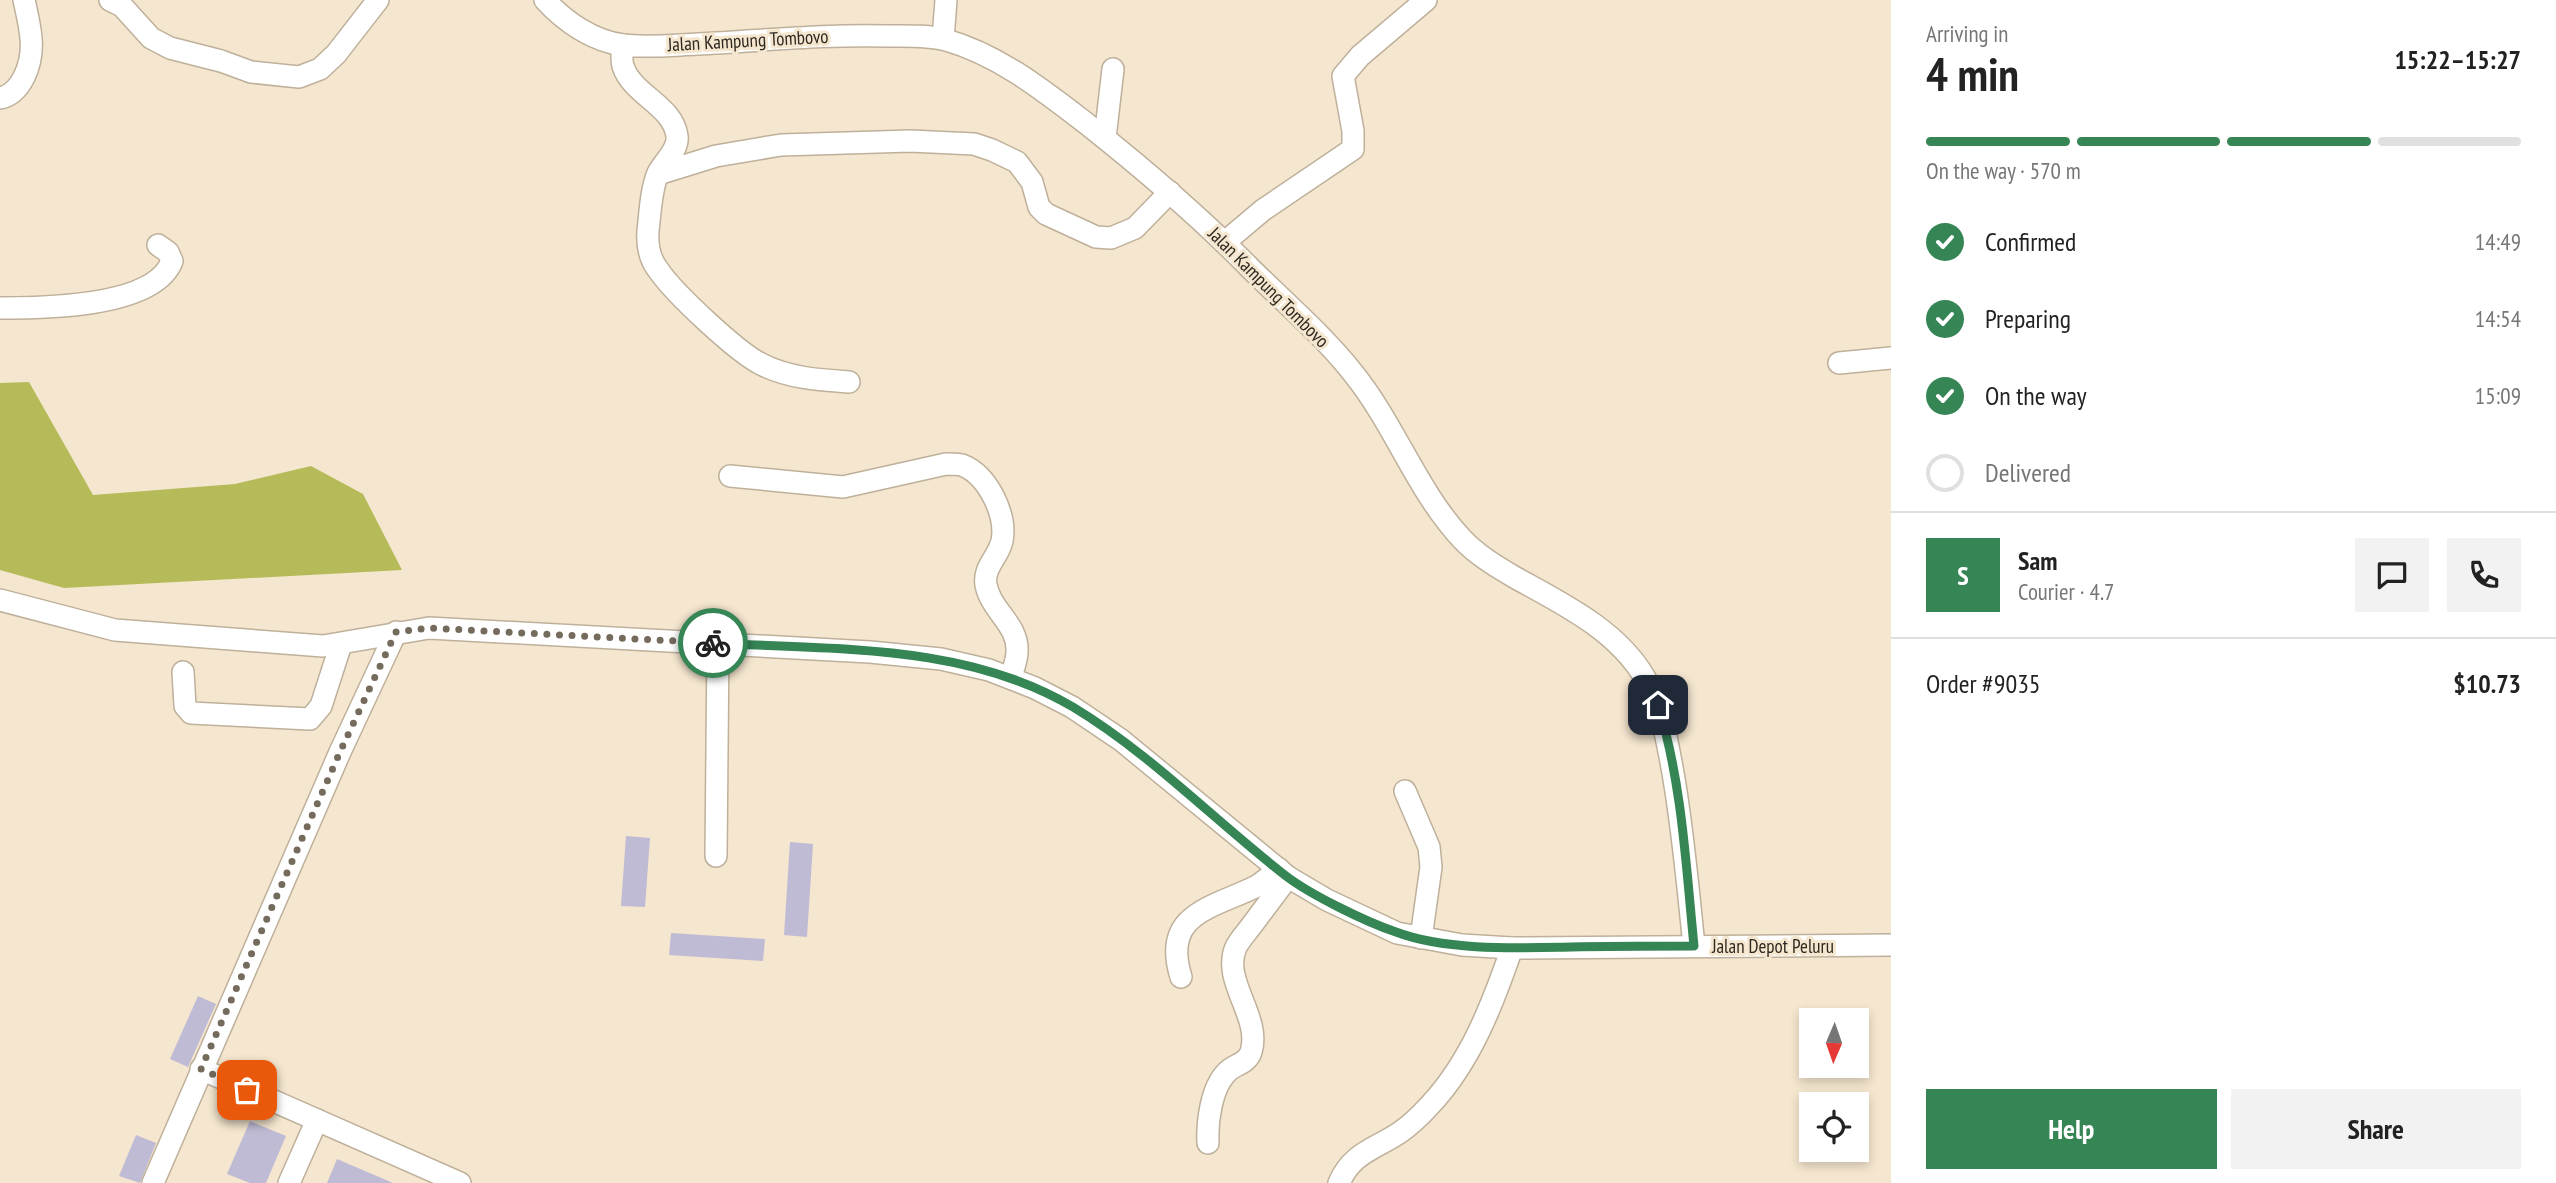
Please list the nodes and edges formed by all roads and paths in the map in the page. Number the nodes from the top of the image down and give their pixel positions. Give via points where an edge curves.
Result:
1 (24, 0) edge
2 (110, 0) edge
3 (378, 0) edge
4 (545, 0) edge
5 (946, 0) edge
6 (1426, 0) edge
7 (943, 39) junction
8 (622, 45) junction
9 (1113, 69) dead end
10 (0, 97) edge
11 (1105, 138) junction
12 (658, 174) junction
13 (1170, 192) junction
14 (1226, 242) junction
15 (158, 245) dead end
16 (0, 308) edge
17 (1891, 358) edge
18 (1839, 363) dead end
19 (849, 382) dead end
20 (730, 476) dead end
21 (0, 600) edge
22 (396, 632) junction
23 (718, 643) junction
24 (341, 644) junction
25 (183, 672) dead end
26 (1010, 678) junction
27 (1405, 791) dead end
28 (716, 856) dead end
29 (1283, 873) junction
30 (1421, 938) junction
31 (1891, 945) edge
32 (1694, 946) junction
33 (1512, 948) junction
34 (1181, 977) dead end
35 (201, 1069) junction
36 (317, 1120) junction
37 (1208, 1143) dead end
38 (153, 1183) edge
39 (289, 1183) edge
40 (460, 1183) edge
41 (1339, 1183) edge

1 - 10 street via 32,38 30,66 20,87
2 - 3 street via 170,48 251,72 299,77 320,69 336,54
4 - 8 street, Jalan Kampung Tombovo via 575,26
5 - 7 street
6 - 14 street via 1343,76 1353,149
7 - 8 street, Jalan Kampung Tombovo via 827,36
7 - 11 street, Jalan Kampung Tombovo via 1015,71
8 - 12 street via 627,75 676,128 678,142
9 - 11 street
11 - 13 street, Jalan Kampung Tombovo
12 - 13 street via 716,156 781,145 974,144 1017,162 1046,214 1096,237 1135,228
12 - 19 street via 648,241 659,272 761,364 808,379
13 - 14 street, Jalan Kampung Tombovo
14 - 32 street, Jalan Kampung Tombovo via 1353,373 1465,543 1609,636 1645,678 1665,728
15 - 16 street via 172,261 169,269 144,289 78,306
17 - 18 street
20 - 26 street via 844,486 946,464 960,464 975,474 1000,512 1003,528 1002,543 985,578 989,598 1017,639
21 - 24 street, Jalan Depot Peluru via 115,630
22 - 23 street, Jalan Depot Peluru via 429,628
22 - 24 street, Jalan Depot Peluru
22 - 35 street
23 - 26 street, Jalan Depot Peluru via 941,659
23 - 28 street
24 - 25 street via 321,706 310,719 191,713 184,706
26 - 29 street, Jalan Depot Peluru via 1072,707 1121,740
27 - 30 street via 1429,847 1431,867
29 - 30 street, Jalan Depot Peluru via 1397,933
29 - 34 street via 1226,898 1189,921 1177,940
29 - 37 street via 1236,947 1233,971 1252,1046 1247,1060 1222,1079 1211,1107
30 - 33 street, Jalan Depot Peluru
31 - 32 street, Jalan Depot Peluru
32 - 33 street, Jalan Depot Peluru
33 - 41 street via 1494,999 1444,1089 1404,1129 1354,1159
35 - 36 street
35 - 38 street
36 - 39 street
36 - 40 street

